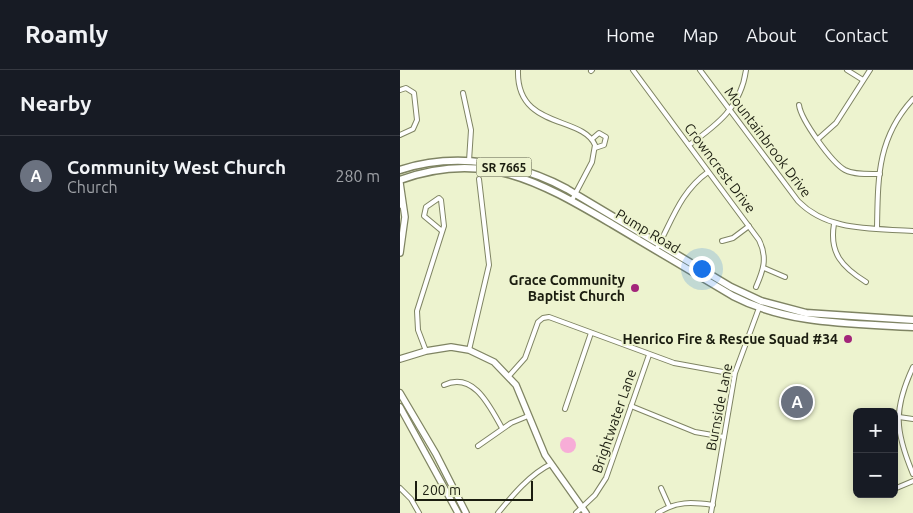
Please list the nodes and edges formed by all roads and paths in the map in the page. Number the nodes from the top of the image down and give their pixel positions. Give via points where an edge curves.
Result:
1 (518, 70) edge
2 (633, 70) edge
3 (700, 70) edge
4 (746, 70) edge
5 (847, 70) edge
6 (870, 70) edge
7 (863, 80) junction
8 (400, 90) edge
9 (463, 93) dead end
10 (913, 99) edge
11 (799, 105) dead end
12 (730, 111) junction
13 (400, 135) edge
14 (592, 139) junction
15 (818, 139) junction
16 (689, 145) junction
17 (596, 148) junction
18 (469, 161) junction
19 (400, 170) edge
20 (708, 172) junction
21 (880, 174) junction
22 (480, 179) dead end
23 (400, 182) edge
24 (574, 197) junction
25 (834, 224) junction
26 (749, 226) junction
27 (877, 228) junction
28 (442, 231) junction
29 (913, 231) edge
30 (722, 241) dead end
31 (657, 247) junction
32 (400, 253) edge
33 (764, 268) junction
34 (785, 277) dead end
35 (866, 282) dead end
36 (756, 287) dead end
37 (759, 308) junction
38 (913, 320) edge
39 (913, 327) edge
40 (592, 334) junction
41 (426, 350) junction
42 (469, 350) junction
43 (649, 355) junction
44 (400, 359) edge
45 (913, 368) edge
46 (734, 374) junction
47 (509, 376) junction
48 (444, 385) dead end
49 (400, 393) edge
50 (631, 406) junction
51 (400, 407) edge
52 (566, 408) dead end
53 (528, 416) junction
54 (899, 417) junction
55 (913, 419) edge
56 (502, 428) junction
57 (724, 437) junction
58 (478, 446) dead end
59 (551, 464) junction
60 (913, 474) edge
61 (913, 482) edge
62 (400, 488) edge
63 (661, 488) dead end
64 (898, 488) edge
65 (713, 505) junction
66 (669, 506) junction
67 (582, 507) junction
68 (419, 513) edge
69 (458, 513) edge
70 (466, 513) edge
71 (498, 513) edge
72 (576, 513) edge
73 (586, 513) edge
74 (658, 513) edge
75 (711, 513) edge

1 - 14 street via 521,92 530,105 541,114
2 - 16 street, Crowncrest Drive
3 - 12 street, Mountainbrook Drive
4 - 12 street via 741,91
5 - 7 street
6 - 7 street
7 - 15 street via 836,123
8 - 13 street via 406,88 414,93 417,120 414,129
9 - 18 street via 471,130
10 - 21 street via 887,137
11 - 15 street via 802,116
12 - 16 street
12 - 25 street, Mountainbrook Drive via 798,201 812,214
14 - 17 street
14 - 17 street via 599,133 606,137 604,145
15 - 21 street via 846,170
16 - 20 street, Crowncrest Drive
17 - 24 street via 589,171
18 - 19 main road, Pump Road / SR 7665 via 426,163
18 - 24 main road, Pump Road / SR 7665 via 539,176
20 - 26 street, Crowncrest Drive
20 - 31 street via 683,196
21 - 27 street
22 - 42 street via 489,265
23 - 24 main road, Pump Road / SR 7665 via 442,169 484,170 540,184
23 - 32 main road via 405,217
24 - 31 main road, Pump Road / SR 7665
25 - 27 street, Mountainbrook Drive
25 - 35 street via 834,251
26 - 30 street
26 - 33 street, Crowncrest Drive via 762,246
27 - 29 street, Mountainbrook Drive
28 - 28 street via 445,223 439,198 426,207 424,216
28 - 41 street via 416,311 418,330
31 - 37 main road, Pump Road / SR 7665 via 733,296
31 - 38 main road, Pump Road / SR 7665 via 774,306 819,314
33 - 34 street
33 - 36 street
37 - 39 main road, Pump Road / SR 7665 via 805,320
37 - 46 street, Burnside Lane
40 - 43 street
40 - 47 street via 555,319 543,318 537,324 523,362
40 - 52 street
41 - 42 main road via 451,347
41 - 44 main road
42 - 47 main road via 494,362
43 - 46 street
43 - 50 street, Brightwater Lane
45 - 54 street via 904,389
46 - 57 street, Burnside Lane
47 - 53 main road
48 - 56 street via 458,381 473,387 484,398
49 - 70 main road
50 - 57 street via 695,432
50 - 67 street, Brightwater Lane via 603,485
51 - 69 main road
53 - 56 street
53 - 59 main road
54 - 55 street
54 - 60 street via 900,442
56 - 58 street
57 - 65 street, Burnside Lane
59 - 67 main road
59 - 71 street via 518,491
61 - 64 street
62 - 68 street via 412,499
63 - 66 street
65 - 66 street via 685,502
65 - 75 street, Burnside Lane
66 - 74 street
67 - 72 street, Brightwater Lane
67 - 73 main road

